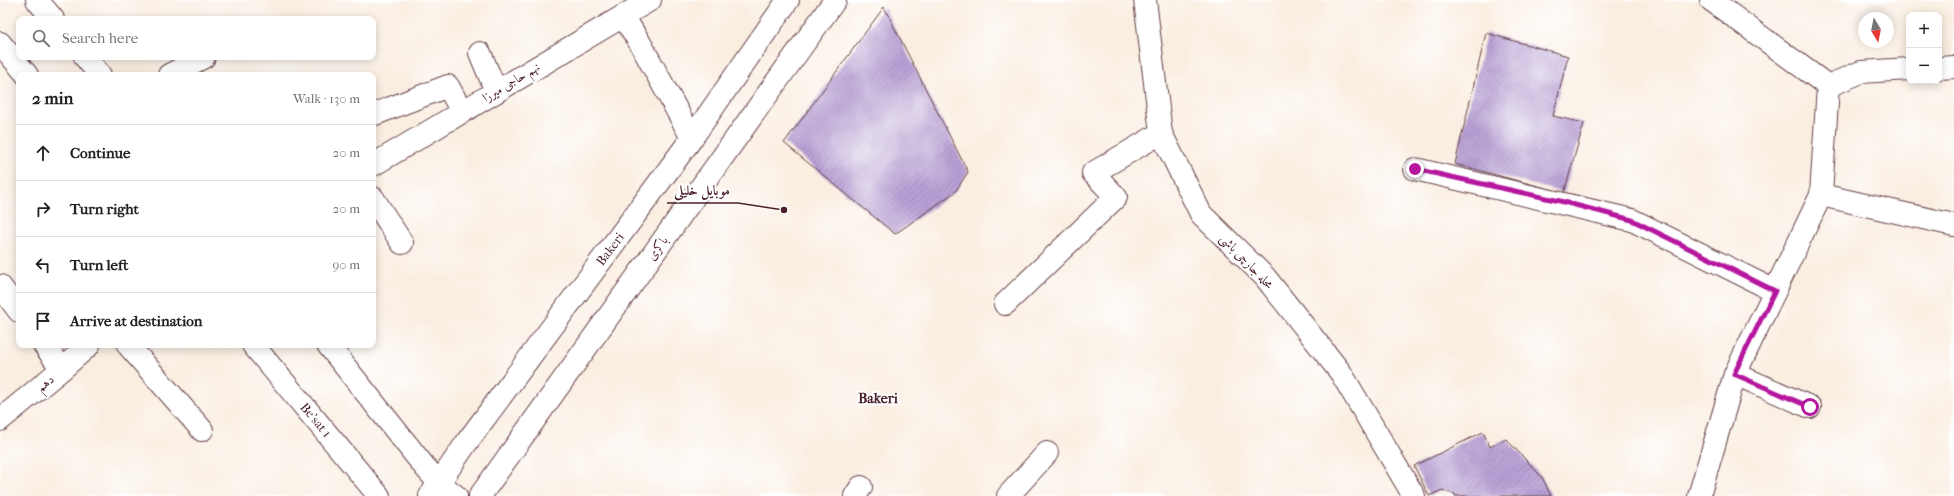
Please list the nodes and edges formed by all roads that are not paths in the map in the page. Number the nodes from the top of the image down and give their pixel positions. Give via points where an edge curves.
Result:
1 (37, 0) edge
2 (650, 0) edge
3 (788, 0) edge
4 (835, 0) edge
5 (1145, 0) edge
6 (1711, 0) edge
7 (50, 16) edge
8 (623, 16) junction
9 (0, 43) edge
10 (480, 53) dead end
11 (88, 60) edge
12 (198, 60) edge
13 (1954, 67) edge
14 (1942, 68) edge
15 (1906, 69) edge
16 (24, 72) edge
17 (98, 72) edge
18 (175, 72) edge
19 (1828, 86) junction
20 (496, 91) junction
21 (462, 112) junction
22 (376, 114) edge
23 (1161, 133) junction
24 (692, 138) junction
25 (376, 163) edge
26 (1415, 169) dead end
27 (1821, 195) junction
28 (376, 203) edge
29 (1954, 226) edge
30 (402, 243) dead end
31 (0, 286) edge
32 (1775, 291) junction
33 (1005, 304) dead end
34 (16, 307) edge
35 (46, 348) edge
36 (85, 348) edge
37 (131, 348) edge
38 (256, 348) edge
39 (330, 348) edge
40 (62, 369) junction
41 (1734, 374) junction
42 (1810, 407) dead end
43 (0, 420) edge
44 (202, 430) dead end
45 (1047, 453) dead end
46 (435, 489) edge
47 (379, 496) edge
48 (456, 496) edge
49 (480, 496) edge
50 (1008, 496) edge
51 (1414, 496) edge
52 (1699, 496) edge

1 - 7 street
2 - 8 street, نهم حاجی میرزا
3 - 24 street, Bakeri
4 - 49 street, باکری
5 - 23 street, محله جارچی باشی
6 - 19 street
8 - 20 street, نهم حاجی میرزا
8 - 24 street
9 - 16 street
10 - 20 street
11 - 17 street
12 - 18 street
13 - 14 street
15 - 19 street via 1861,72
19 - 27 street
20 - 21 street, نهم حاجی میرزا
21 - 22 street via 448,86
21 - 25 street, نهم حاجی میرزا
23 - 33 street via 1093,173 1116,197
23 - 51 street, محله جارچی باشی via 1201,214 1265,277 1341,373
24 - 46 street, Bakeri
26 - 32 street via 1560,201 1632,220
27 - 29 street
27 - 32 street
28 - 30 street
31 - 34 street
32 - 41 street
35 - 40 street
36 - 40 street, دهم
37 - 44 street
38 - 47 street, Be'sat 1
39 - 46 street
40 - 43 street, دهم
41 - 42 street
41 - 52 street
45 - 50 street
46 - 48 street

